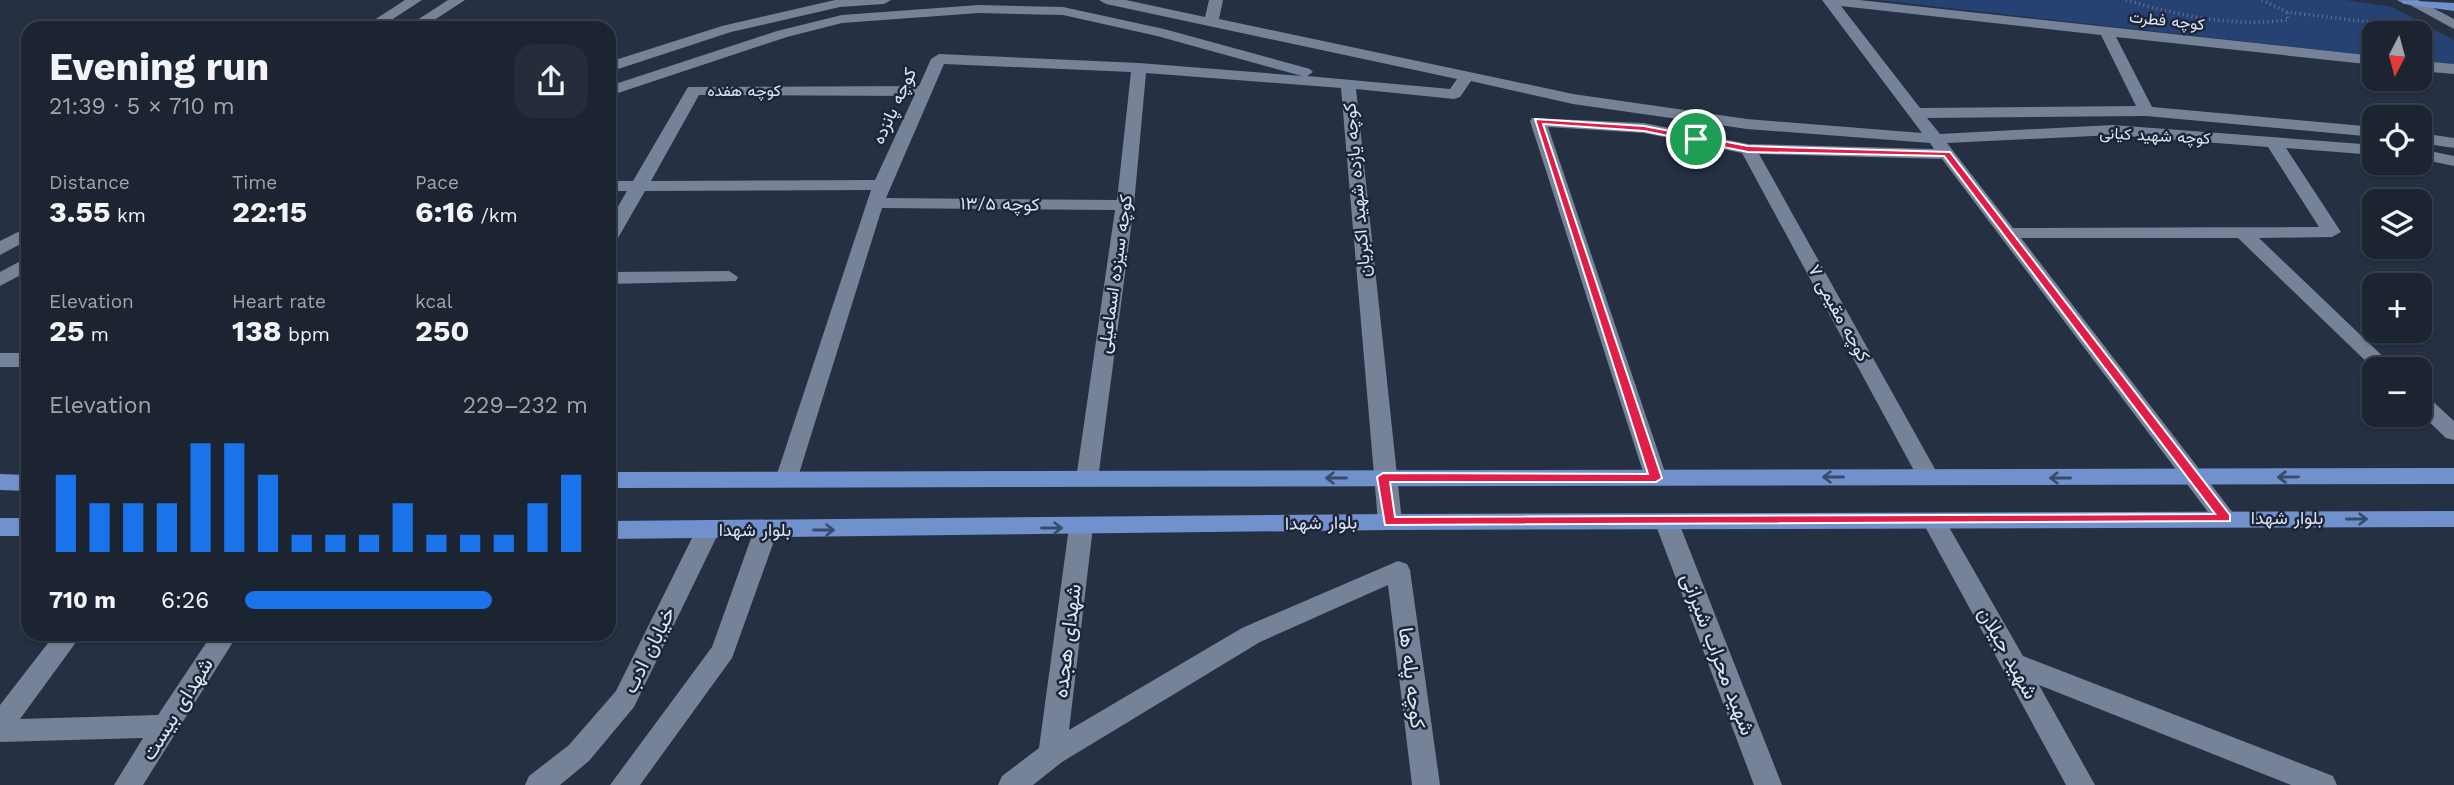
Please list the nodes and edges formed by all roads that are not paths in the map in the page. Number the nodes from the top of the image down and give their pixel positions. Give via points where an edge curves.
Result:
1 (415, 0) edge
2 (458, 0) edge
3 (821, 0) edge
4 (884, 0) edge
5 (1106, 0) edge
6 (1216, 0) edge
7 (2406, 0) edge
8 (1829, 1) edge
9 (840, 3) junction
10 (2454, 7) edge
11 (380, 21) edge
12 (424, 21) edge
13 (1211, 22) junction
14 (2454, 25) edge
15 (2106, 31) junction
16 (2362, 60) edge
17 (616, 64) edge
18 (2432, 67) edge
19 (1139, 68) junction
20 (2454, 69) edge
21 (1467, 76) junction
22 (1348, 84) junction
23 (616, 89) edge
24 (922, 91) junction
25 (2146, 111) junction
26 (1916, 113) junction
27 (2362, 131) edge
28 (2432, 140) edge
29 (2273, 141) junction
30 (2454, 143) edge
31 (1941, 147) junction
32 (1748, 149) junction
33 (2362, 149) edge
34 (2432, 157) edge
35 (2454, 161) edge
36 (637, 185) junction
37 (881, 185) junction
38 (616, 186) edge
39 (875, 202) junction
40 (1125, 205) junction
41 (616, 225) edge
42 (2242, 232) junction
43 (2008, 233) junction
44 (21, 236) edge
45 (0, 249) edge
46 (21, 267) edge
47 (729, 277) dead end
48 (616, 278) edge
49 (0, 280) edge
50 (2373, 357) edge
51 (0, 360) edge
52 (21, 360) edge
53 (2432, 412) edge
54 (2454, 433) edge
55 (2454, 475) edge
56 (1383, 477) junction
57 (1656, 478) junction
58 (1929, 478) junction
59 (2196, 478) junction
60 (786, 480) junction
61 (1087, 480) junction
62 (21, 481) edge
63 (616, 481) edge
64 (0, 482) edge
65 (2225, 518) junction
66 (2454, 519) edge
67 (1934, 521) junction
68 (1390, 522) junction
69 (1667, 523) junction
70 (0, 527) edge
71 (21, 527) edge
72 (1082, 527) junction
73 (616, 530) edge
74 (708, 530) junction
75 (766, 530) junction
76 (64, 641) edge
77 (221, 641) edge
78 (2014, 664) junction
79 (0, 725) edge
80 (166, 726) junction
81 (0, 731) edge
82 (1052, 754) junction
83 (128, 785) edge
84 (539, 785) edge
85 (624, 785) edge
86 (1012, 785) edge
87 (1426, 785) edge
88 (1768, 785) edge
89 (2081, 785) edge
90 (2323, 785) edge

1 - 11 street
2 - 12 street
3 - 9 street
4 - 9 street
5 - 13 street
6 - 13 street
7 - 10 main road
7 - 14 street
8 - 15 street, کوچه فطرت
8 - 26 street
9 - 17 street via 727,29
13 - 21 street
15 - 16 street, کوچه فطرت
15 - 25 street
18 - 20 street
19 - 22 street, کوچه پانزده
19 - 24 street, کوچه پانزده via 939,59
19 - 40 street, کوچه سیزده اسماعیلی
21 - 22 street, کوچه یازده شهید اکبریان via 1454,94
21 - 31 street via 1573,99
22 - 23 street via 1159,32 1063,11 1026,8 842,19
22 - 56 street, کوچه یازده شهید اکبریان
24 - 36 street, کوچه هفده via 694,90
24 - 37 street, کوچه پانزده
25 - 26 street
25 - 27 street
26 - 31 street
28 - 30 street
29 - 31 street, کوچه شهید کیانی via 2113,130
29 - 33 street, کوچه شهید کیانی
29 - 42 street via 2332,232
31 - 32 street
31 - 43 street
32 - 57 street via 1644,128 1538,121
32 - 58 street, کوچه مقیمی ۷
34 - 35 street
36 - 37 street
36 - 38 street
36 - 41 street, کوچه هفده
37 - 39 street, کوچه پانزده
39 - 40 street, کوچه ۱۳/۵
39 - 60 street, کوچه پانزده
40 - 61 street, کوچه سیزده اسماعیلی
42 - 43 street
42 - 50 street
43 - 59 street
44 - 45 street
46 - 49 street
47 - 48 street
51 - 52 street
53 - 54 street
55 -> 59 main road
56 - 57 main road
56 -> 61 main road
56 - 68 street, کوچه یازده شهید اکبریان
58 -> 57 main road
59 -> 58 main road
59 - 65 street
60 - 61 main road
60 - 63 main road
62 - 64 main road
65 -> 66 main road, بلوار شهدا
65 - 67 main road, بلوار شهدا
67 - 69 main road, بلوار شهدا
67 - 78 street, شهید جیلان
68 - 69 main road, بلوار شهدا
68 - 72 main road, بلوار شهدا
69 - 88 street, شهید محراب شیرانی
70 - 71 main road
75 -> 72 main road, بلوار شهدا
72 - 82 street, شهدای هجده
73 - 74 main road, بلوار شهدا
74 - 75 main road, بلوار شهدا
74 - 84 street, خیابان ادب via 625,699 579,753
75 - 85 street via 723,651
76 - 79 street
77 - 80 street, شهدای بیست
78 - 89 street, شهید جیلان
78 - 90 street
80 - 81 street
80 - 83 street, شهدای بیست
82 - 86 street
82 - 87 street, کوچه پله ها via 1251,635 1398,570

